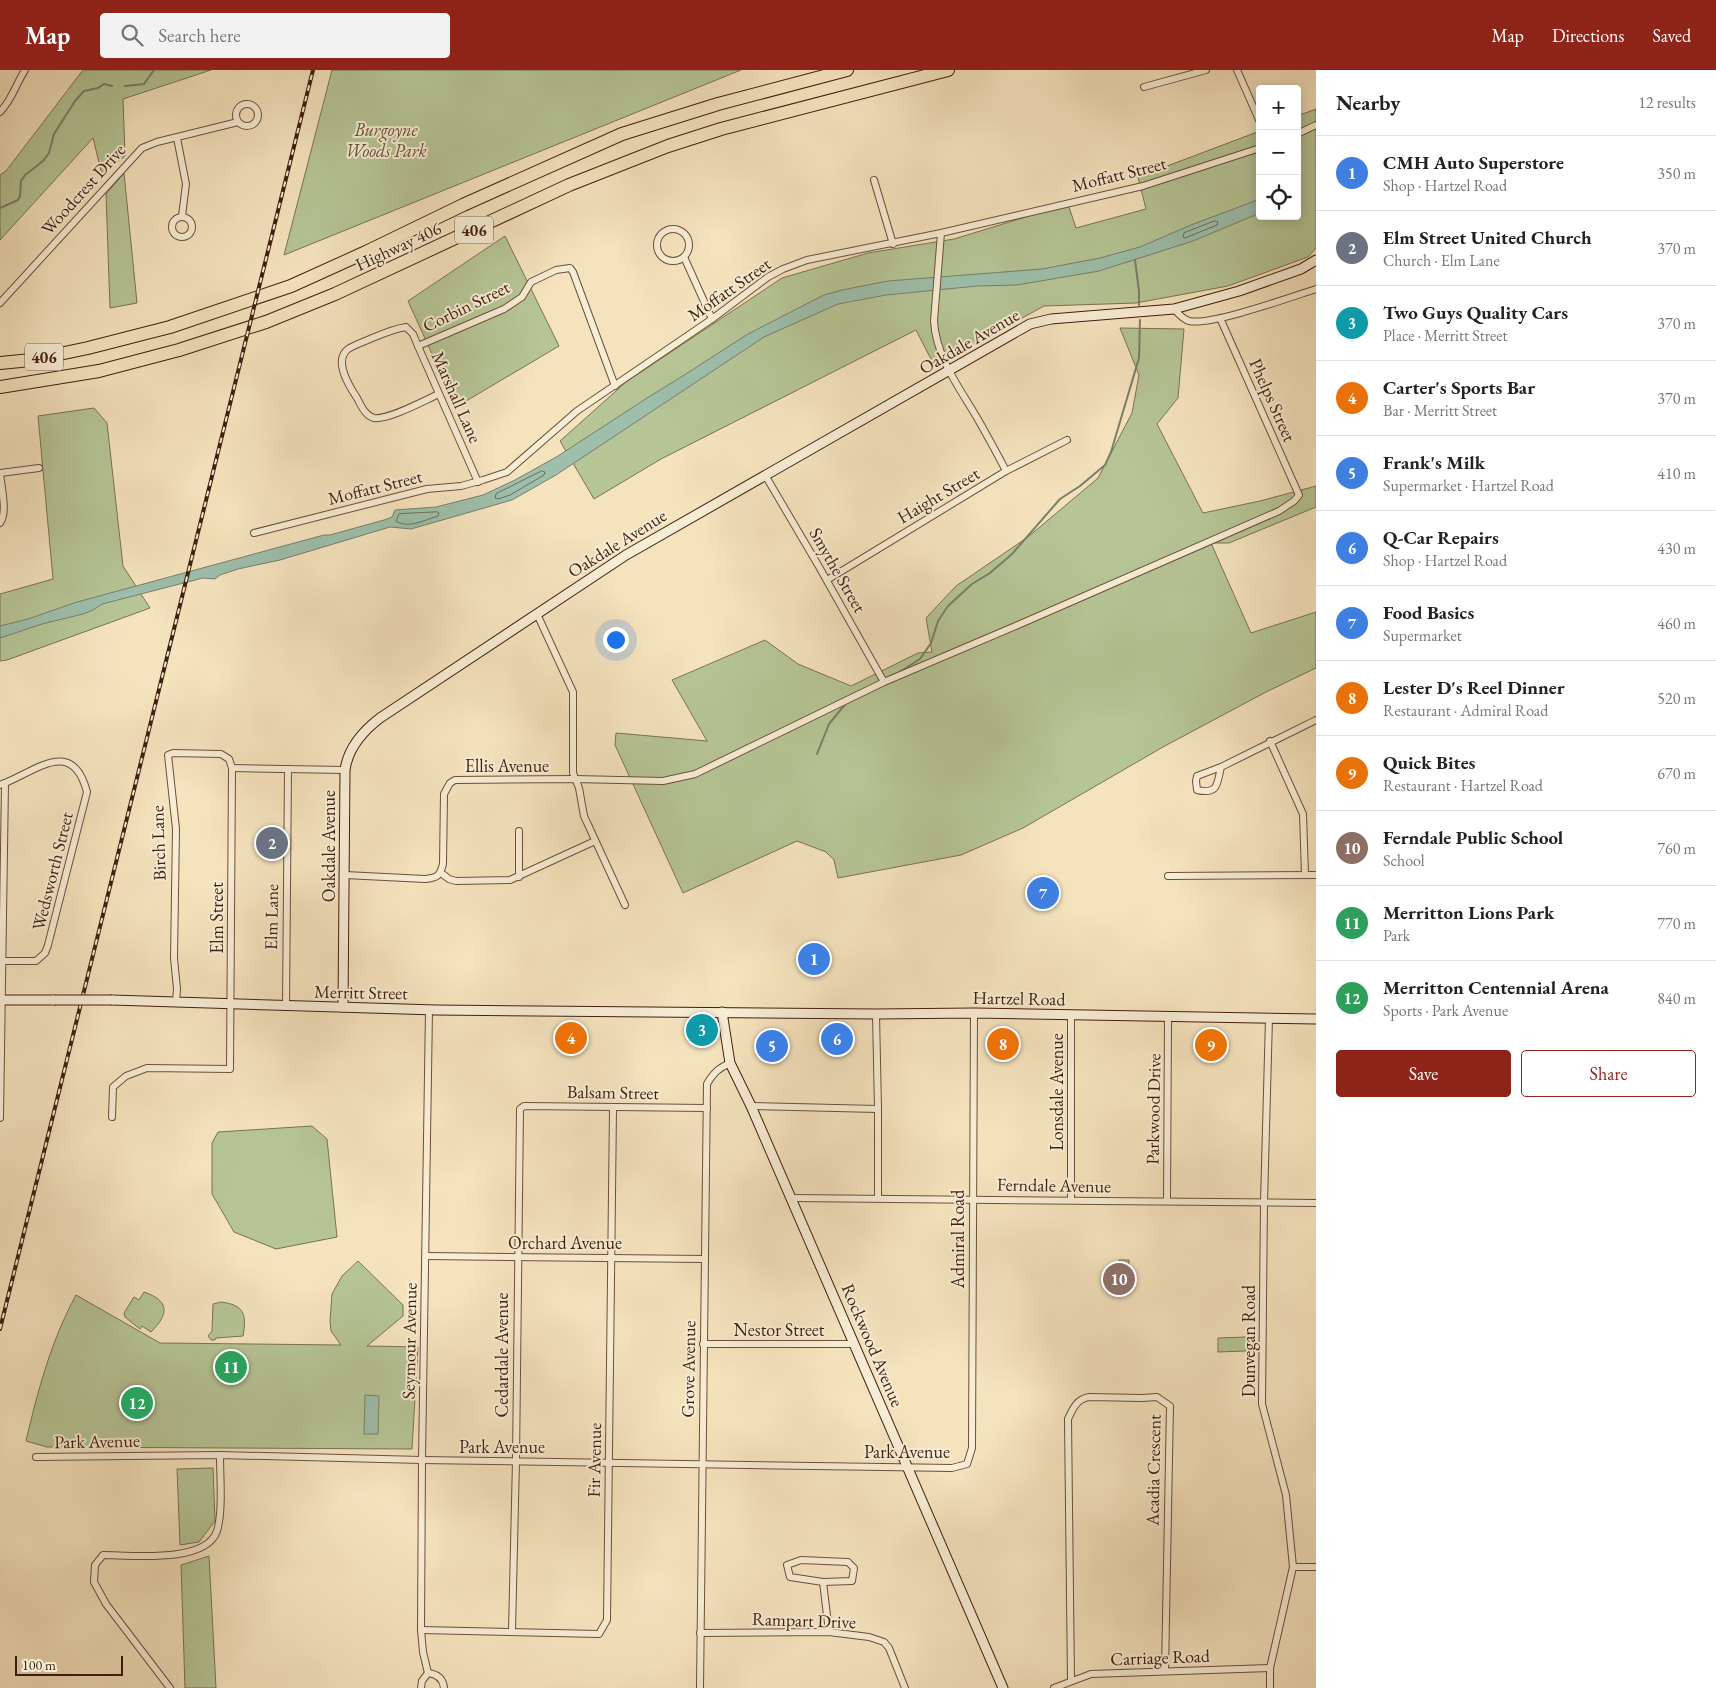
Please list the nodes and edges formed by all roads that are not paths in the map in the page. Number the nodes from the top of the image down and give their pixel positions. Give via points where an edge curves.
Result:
1 (25, 70) edge
2 (847, 70) edge
3 (948, 70) edge
4 (1206, 70) edge
5 (1237, 70) edge
6 (1144, 87) dead end
7 (0, 112) edge
8 (1256, 113) edge
9 (238, 122) dead end
10 (1316, 125) edge
11 (1301, 132) edge
12 (177, 138) junction
13 (1256, 149) edge
14 (874, 180) dead end
15 (182, 216) dead end
16 (941, 234) junction
17 (893, 244) junction
18 (684, 257) junction
19 (1316, 260) edge
20 (1316, 289) edge
21 (0, 303) edge
22 (1174, 308) junction
23 (1220, 318) junction
24 (712, 319) junction
25 (418, 346) junction
26 (0, 362) edge
27 (949, 371) junction
28 (615, 386) junction
29 (0, 388) edge
30 (439, 394) junction
31 (1067, 440) dead end
32 (39, 468) dead end
33 (1006, 471) junction
34 (0, 473) edge
35 (765, 475) junction
36 (478, 482) junction
37 (0, 523) edge
38 (254, 533) dead end
39 (827, 580) junction
40 (537, 614) junction
41 (884, 682) junction
42 (1316, 720) edge
43 (1270, 741) junction
44 (1221, 767) junction
45 (232, 768) junction
46 (288, 769) junction
47 (345, 770) junction
48 (575, 780) junction
49 (2, 784) edge
50 (519, 831) dead end
51 (595, 841) junction
52 (441, 873) junction
53 (345, 875) junction
54 (1305, 875) junction
55 (1316, 875) edge
56 (1168, 876) dead end
57 (519, 877) junction
58 (625, 906) dead end
59 (1, 961) edge
60 (0, 1000) edge
61 (176, 1002) junction
62 (231, 1004) junction
63 (286, 1006) junction
64 (343, 1007) junction
65 (429, 1010) junction
66 (722, 1012) junction
67 (974, 1013) junction
68 (876, 1014) junction
69 (1071, 1015) junction
70 (1168, 1017) junction
71 (1268, 1018) junction
72 (1316, 1019) edge
73 (730, 1063) junction
74 (752, 1106) junction
75 (613, 1108) junction
76 (707, 1108) junction
77 (520, 1109) joint
78 (878, 1109) junction
79 (112, 1117) dead end
80 (0, 1118) edge
81 (791, 1198) junction
82 (878, 1198) junction
83 (972, 1199) junction
84 (1071, 1200) junction
85 (1167, 1201) junction
86 (1264, 1202) junction
87 (1316, 1203) edge
88 (426, 1256) junction
89 (517, 1257) junction
90 (611, 1257) junction
91 (704, 1259) junction
92 (703, 1344) junction
93 (854, 1344) junction
94 (220, 1455) junction
95 (36, 1457) dead end
96 (422, 1460) junction
97 (516, 1460) junction
98 (609, 1462) junction
99 (701, 1464) junction
100 (968, 1464) joint
101 (908, 1467) junction
102 (1293, 1567) junction
103 (1316, 1567) edge
104 (823, 1582) junction
105 (421, 1630) junction
106 (512, 1631) junction
107 (829, 1632) junction
108 (700, 1633) junction
109 (1270, 1668) junction
110 (1165, 1671) junction
111 (428, 1673) junction
112 (1071, 1681) junction
113 (170, 1688) edge
114 (421, 1688) edge
115 (444, 1688) edge
116 (700, 1688) edge
117 (905, 1688) edge
118 (1003, 1688) edge
119 (1054, 1688) edge
120 (1270, 1688) edge

1 - 7 street
2 - 26 highway, Highway 406 / 406 via 718,104 622,134 282,289 170,327 31,360
3 - 29 highway, Highway 406 / 406 via 668,146 569,185 344,290 266,322 180,350 99,371
4 - 6 street
5 - 8 street
9 - 12 street, Woodcrest Drive
10 - 11 street
12 - 15 street via 186,184
12 - 21 street, Woodcrest Drive via 142,148
13 - 16 street, Moffatt Street via 1143,186
14 - 17 street
16 - 17 street, Moffatt Street
16 - 27 street via 935,332
17 - 24 street, Moffatt Street via 807,260 783,269
18 - 18 street via 669,261 660,255 659,240 665,232 675,230 684,234 689,248
18 - 24 street
19 - 22 street via 1301,269 1239,291
20 - 23 street
22 - 23 street via 1188,321
22 - 27 street, Oakdale Avenue via 1051,319 1030,324
23 - 41 street, Phelps Street via 1299,495 1294,501 1236,530
24 - 28 street, Moffatt Street
25 - 28 street, Corbin Street via 504,309 522,297 531,282 556,270 570,268
25 - 30 street, Marshall Lane
25 - 30 street, Marshall Lane via 406,327 385,332 348,350 342,359 342,368 365,412 374,418 397,413
27 - 33 street
27 - 35 street, Oakdale Avenue
28 - 36 street, Moffatt Street via 578,411 507,472
30 - 36 street, Marshall Lane
31 - 33 street, Haight Street
32 - 34 street
33 - 39 street, Haight Street
34 - 37 street via 4,514
35 - 39 street, Smythe Street
35 - 40 street, Oakdale Avenue via 626,554
36 - 38 street, Moffatt Street via 427,489
39 - 41 street, Smythe Street
40 - 47 street, Oakdale Avenue via 369,726 351,751
40 - 48 street via 573,692
41 - 48 street via 695,774 663,781
42 - 43 street
43 - 44 street
43 - 54 street via 1303,814
44 - 44 street via 1215,788 1197,790 1197,776
45 - 46 street
45 - 61 street, Birch Lane via 230,759 221,754 173,752 168,756 176,829
45 - 62 street, Elm Street
46 - 47 street
46 - 63 street, Elm Lane
47 - 53 street, Oakdale Avenue
48 - 51 street via 584,816
48 - 52 street, Ellis Avenue via 454,780 444,794
49 - 59 street
49 - 59 street, Wedsworth Street via 50,762 63,760 76,767 84,778 87,792 45,953 36,961
50 - 57 street
51 - 57 street
51 - 58 street
52 - 53 street via 425,879
52 - 57 street via 456,881
53 - 64 street, Oakdale Avenue
54 - 55 street
54 - 56 street
59 - 60 street
60 - 61 street, Merritt Street, bridge
60 - 80 street
61 - 62 street, Merritt Street
62 - 63 street, Merritt Street
62 - 79 street, Elm Street via 230,1069 147,1068 126,1076 113,1087
63 - 64 street, Merritt Street
64 - 65 street, Merritt Street
65 - 66 street, Merritt Street
65 - 88 street, Seymour Avenue
66 - 68 street, Hartzel Road
66 - 73 street, Rockwood Avenue
67 - 68 street, Hartzel Road
67 - 69 street, Hartzel Road
67 - 83 street, Admiral Road
68 - 78 street
69 - 70 street, Hartzel Road
69 - 84 street, Lonsdale Avenue
70 - 71 street, Hartzel Road
70 - 85 street, Parkwood Drive
71 - 72 street, Hartzel Road
71 - 86 street, Dunvegan Road
73 - 74 street, Rockwood Avenue
73 - 76 street, Grove Avenue via 712,1074 707,1084
74 - 78 street
74 - 81 street, Rockwood Avenue
75 - 76 street, Balsam Street
75 - 77 street, Balsam Street via 524,1106
75 - 90 street, Fir Avenue
76 - 91 street, Grove Avenue
77 - 89 street, Cedardale Avenue
78 - 82 street
81 - 82 street, Ferndale Avenue
81 - 93 street, Rockwood Avenue
82 - 83 street, Ferndale Avenue
83 - 84 street, Ferndale Avenue
83 - 100 street, Admiral Road via 972,1448
84 - 85 street, Ferndale Avenue
85 - 86 street, Ferndale Avenue
86 - 87 street, Ferndale Avenue
86 - 102 street, Dunvegan Road via 1262,1404 1286,1495
88 - 89 street, Orchard Avenue
88 - 96 street, Seymour Avenue
89 - 90 street, Orchard Avenue
89 - 97 street, Cedardale Avenue
90 - 91 street, Orchard Avenue
90 - 98 street, Fir Avenue
91 - 92 street, Grove Avenue
92 - 93 street, Nestor Street
92 - 99 street, Grove Avenue
93 - 101 street, Rockwood Avenue
94 - 95 street, Park Avenue
94 - 96 street, Park Avenue
94 - 113 street via 219,1518 216,1533 208,1545 180,1555 103,1555 95,1565 94,1582 106,1604
96 - 97 street, Park Avenue
96 - 105 street, Seymour Avenue
97 - 98 street, Park Avenue
97 - 106 street, Cedardale Avenue
98 - 99 street, Park Avenue
98 - 106 street, Fir Avenue via 607,1620 599,1634
99 - 101 street, Park Avenue
99 - 108 street, Grove Avenue
100 - 101 street, Park Avenue via 952,1468
101 - 118 street, Rockwood Avenue
102 - 103 street
102 - 109 street, Dunvegan Road
104 - 104 street via 852,1581 854,1568 848,1562 801,1560 787,1565 790,1577
104 - 107 street
105 - 106 street, Fir Avenue
105 - 111 street, Seymour Avenue via 422,1652
107 - 108 street, Rampart Drive
107 - 117 street, Rampart Drive via 884,1642
108 - 116 street, Grove Avenue
109 - 110 street, Carriage Road
109 - 120 street, Dunvegan Road
110 - 112 street, Carriage Road via 1091,1674
110 - 112 street, Acadia Crescent via 1170,1406 1158,1397 1089,1397 1074,1405 1068,1419
111 - 114 street
111 - 115 street via 436,1674
112 - 119 street, Carriage Road

